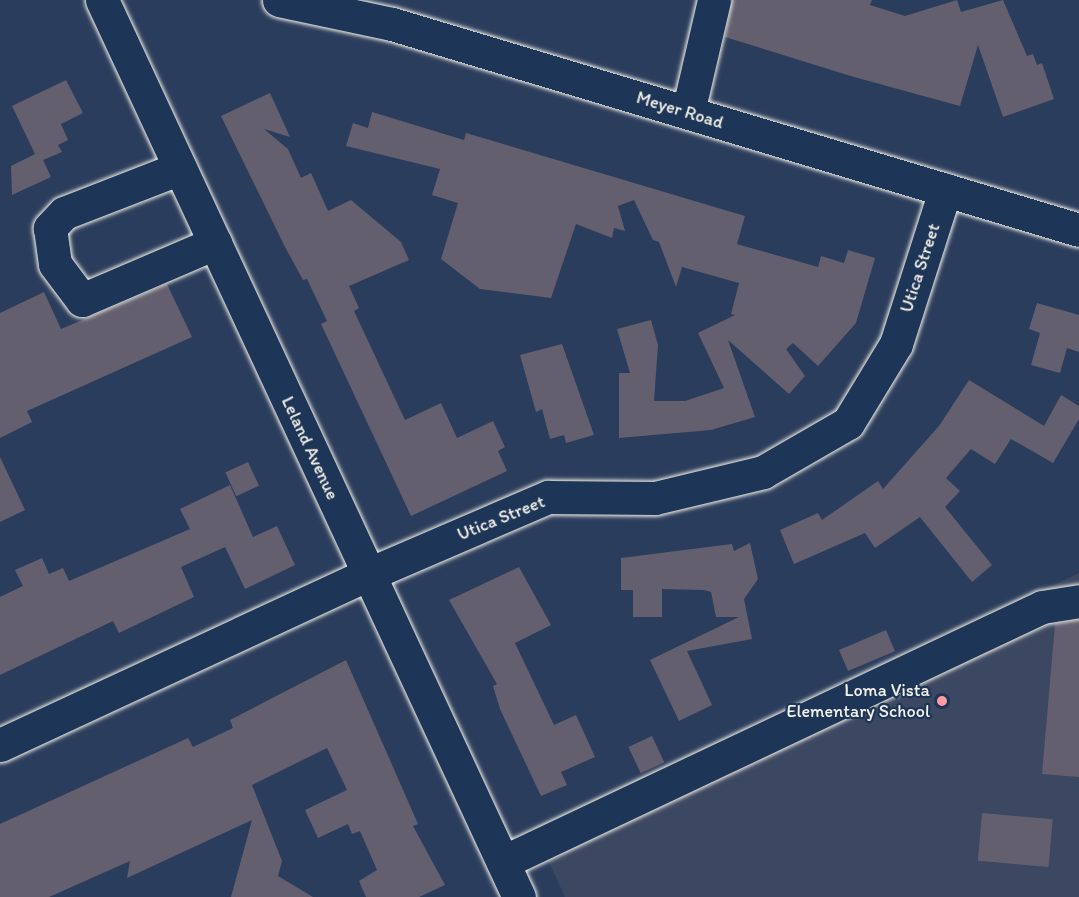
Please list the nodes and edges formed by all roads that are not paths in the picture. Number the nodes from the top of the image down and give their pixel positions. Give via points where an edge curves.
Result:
1 (102, 0) edge
2 (279, 0) edge
3 (714, 0) edge
4 (688, 112) junction
5 (180, 168) junction
6 (945, 190) junction
7 (1079, 230) edge
8 (215, 243) junction
9 (369, 574) junction
10 (1079, 601) edge
11 (0, 746) edge
12 (503, 862) junction
13 (519, 897) edge

1 - 5 street, Leland Avenue
2 - 4 street, Meyer Road via 392,24
3 - 4 street
4 - 6 street, Meyer Road
5 - 8 street, Leland Avenue
5 - 8 street via 63,213 50,228 55,264 82,300
6 - 7 street, Meyer Road
6 - 9 street, Utica Street via 896,344 848,423 763,472 655,498 548,497
8 - 9 street, Leland Avenue
9 - 11 street, Utica Street
9 - 12 street, Leland Avenue
10 - 12 street via 1042,607
12 - 13 street, Leland Avenue

